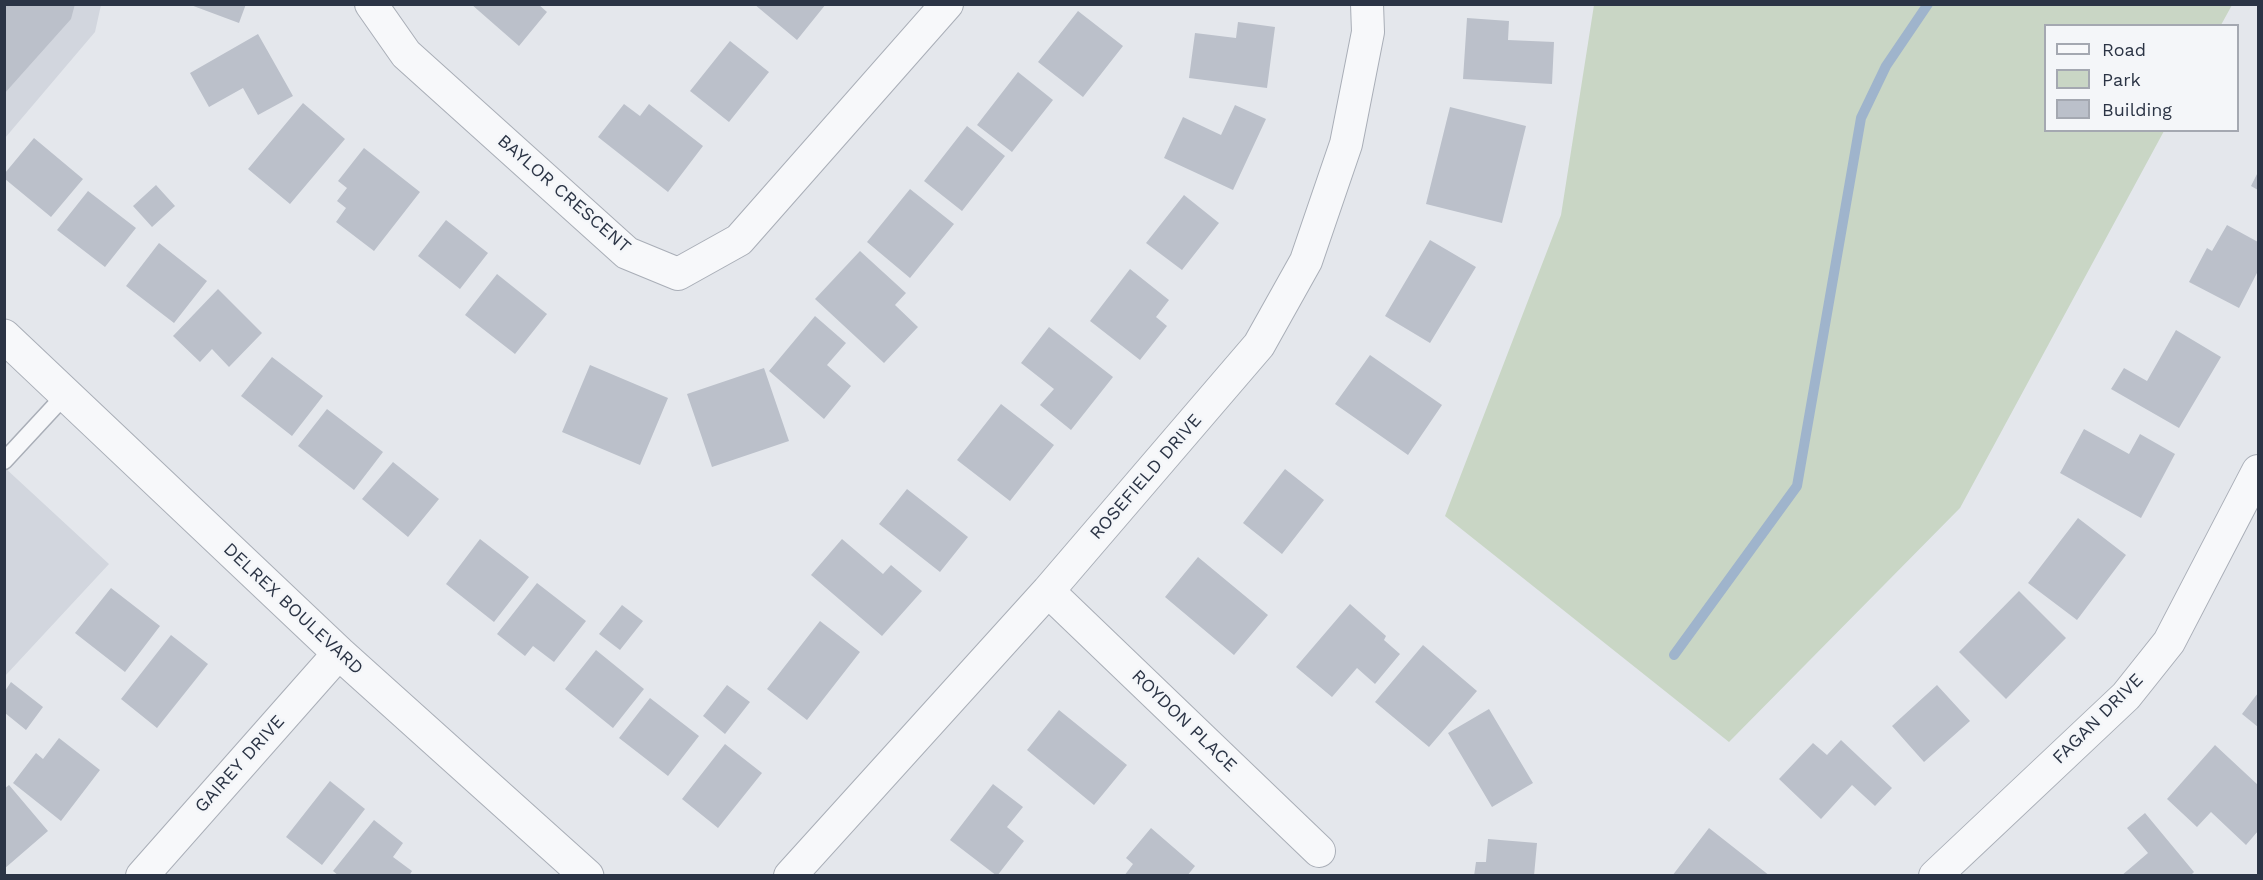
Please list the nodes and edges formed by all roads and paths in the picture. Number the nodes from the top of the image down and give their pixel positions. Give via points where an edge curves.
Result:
1 (371, 4) edge
2 (947, 4) edge
3 (1367, 4) edge
4 (4, 336) edge
5 (66, 394) junction
6 (4, 461) edge
7 (2259, 471) edge
8 (1048, 591) junction
9 (339, 653) junction
10 (1319, 851) dead end
11 (142, 876) edge
12 (587, 876) edge
13 (790, 876) edge
14 (1935, 876) edge

1 - 2 street, BAYLOR CRESCENT via 406,54 627,253 678,274 739,240
3 - 8 street, ROSEFIELD DRIVE via 1368,32 1346,144 1306,261 1259,345
4 - 5 street, DELREX BOULEVARD
5 - 6 lane
5 - 9 street, DELREX BOULEVARD
7 - 14 street, FAGAN DRIVE via 2169,642 2126,696
8 - 10 street, ROYDON PLACE
8 - 13 street, ROSEFIELD DRIVE
9 - 11 street, GAIREY DRIVE
9 - 12 street, DELREX BOULEVARD

